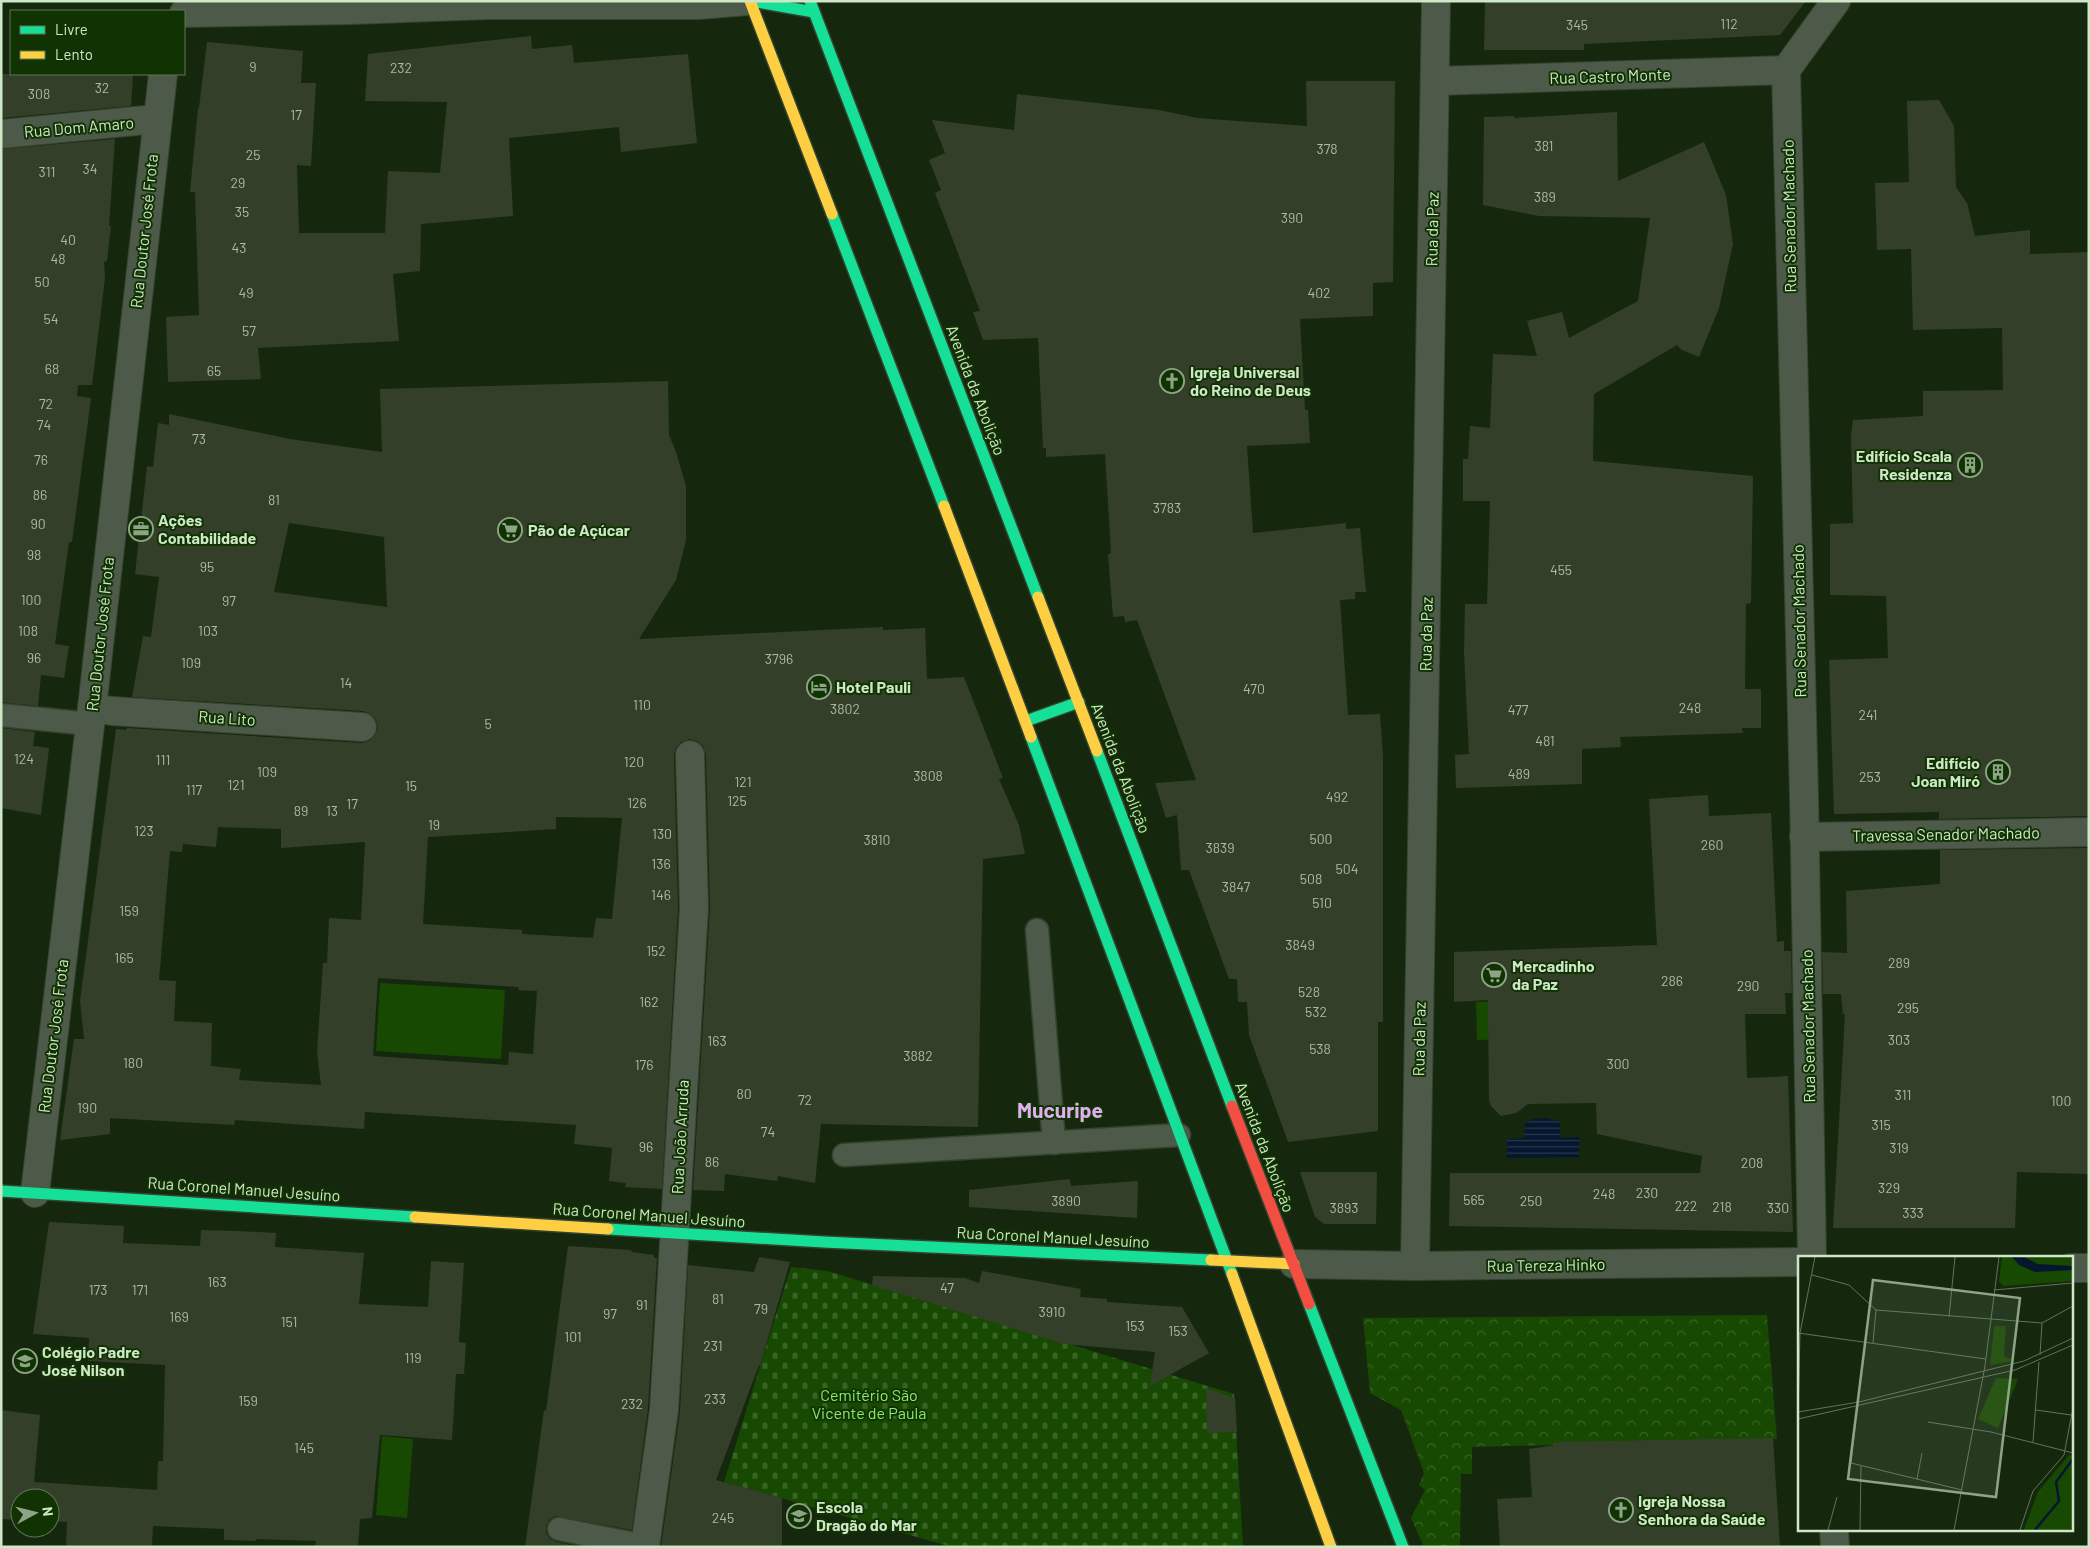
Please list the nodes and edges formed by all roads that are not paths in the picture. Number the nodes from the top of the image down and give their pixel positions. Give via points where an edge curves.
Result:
1 (749, 1) edge
2 (1436, 1) edge
3 (1836, 1) edge
4 (812, 7) edge
5 (185, 13) edge
6 (1786, 70) junction
7 (163, 75) edge
8 (1435, 81) junction
9 (156, 119) junction
10 (1, 134) edge
11 (1079, 702) junction
12 (1, 715) edge
13 (91, 716) junction
14 (1026, 721) junction
15 (362, 727) dead end
16 (690, 755) dead end
17 (2089, 832) edge
18 (1804, 837) junction
19 (1037, 930) dead end
20 (1179, 1135) junction
21 (1054, 1143) junction
22 (844, 1155) dead end
23 (1, 1191) edge
24 (35, 1193) junction
25 (674, 1232) junction
26 (1812, 1256) edge
27 (1228, 1261) junction
28 (1798, 1262) edge
29 (1294, 1264) junction
30 (1415, 1266) junction
31 (2072, 1268) edge
32 (2089, 1268) edge
33 (559, 1530) dead end
34 (1834, 1530) edge
35 (645, 1546) edge
36 (1331, 1547) edge
37 (1403, 1547) edge
38 (1835, 1547) edge

1 - 4 main road
1 - 5 street via 699,5 487,4
1 - 14 main road
2 - 8 street, Rua da Paz
3 - 6 street
4 - 11 main road, Avenida da Abolição
6 - 8 street, Rua Castro Monte
6 - 18 street, Rua Senador Machado
7 - 9 street, Rua Doutor José Frota
8 - 30 street, Rua da Paz
9 - 10 street, Rua Dom Amaro
9 - 13 street, Rua Doutor José Frota
11 - 14 main road
11 - 29 main road, Avenida da Abolição
12 - 13 lane, Rua Lito
13 - 15 street, Rua Lito via 112,711
13 - 24 street, Rua Doutor José Frota
14 - 20 main road
16 - 25 street, Rua João Arruda via 694,908
17 - 18 street, Travessa Senador Machado
18 - 26 street, Rua Senador Machado
19 - 21 lane
20 - 21 lane
20 - 27 main road
21 - 22 lane
23 - 24 main road, Rua Coronel Manuel Jesuíno
24 - 25 main road, Rua Coronel Manuel Jesuíno
25 - 27 main road, Rua Coronel Manuel Jesuíno
25 - 35 street, Rua João Arruda via 664,1410
27 - 29 main road, Rua Coronel Manuel Jesuíno
27 - 36 main road
28 - 30 street, Rua Tereza Hinko
29 - 30 street, Rua Tereza Hinko
29 - 37 main road, Avenida da Abolição
31 - 32 street
33 - 35 lane
34 - 38 street

